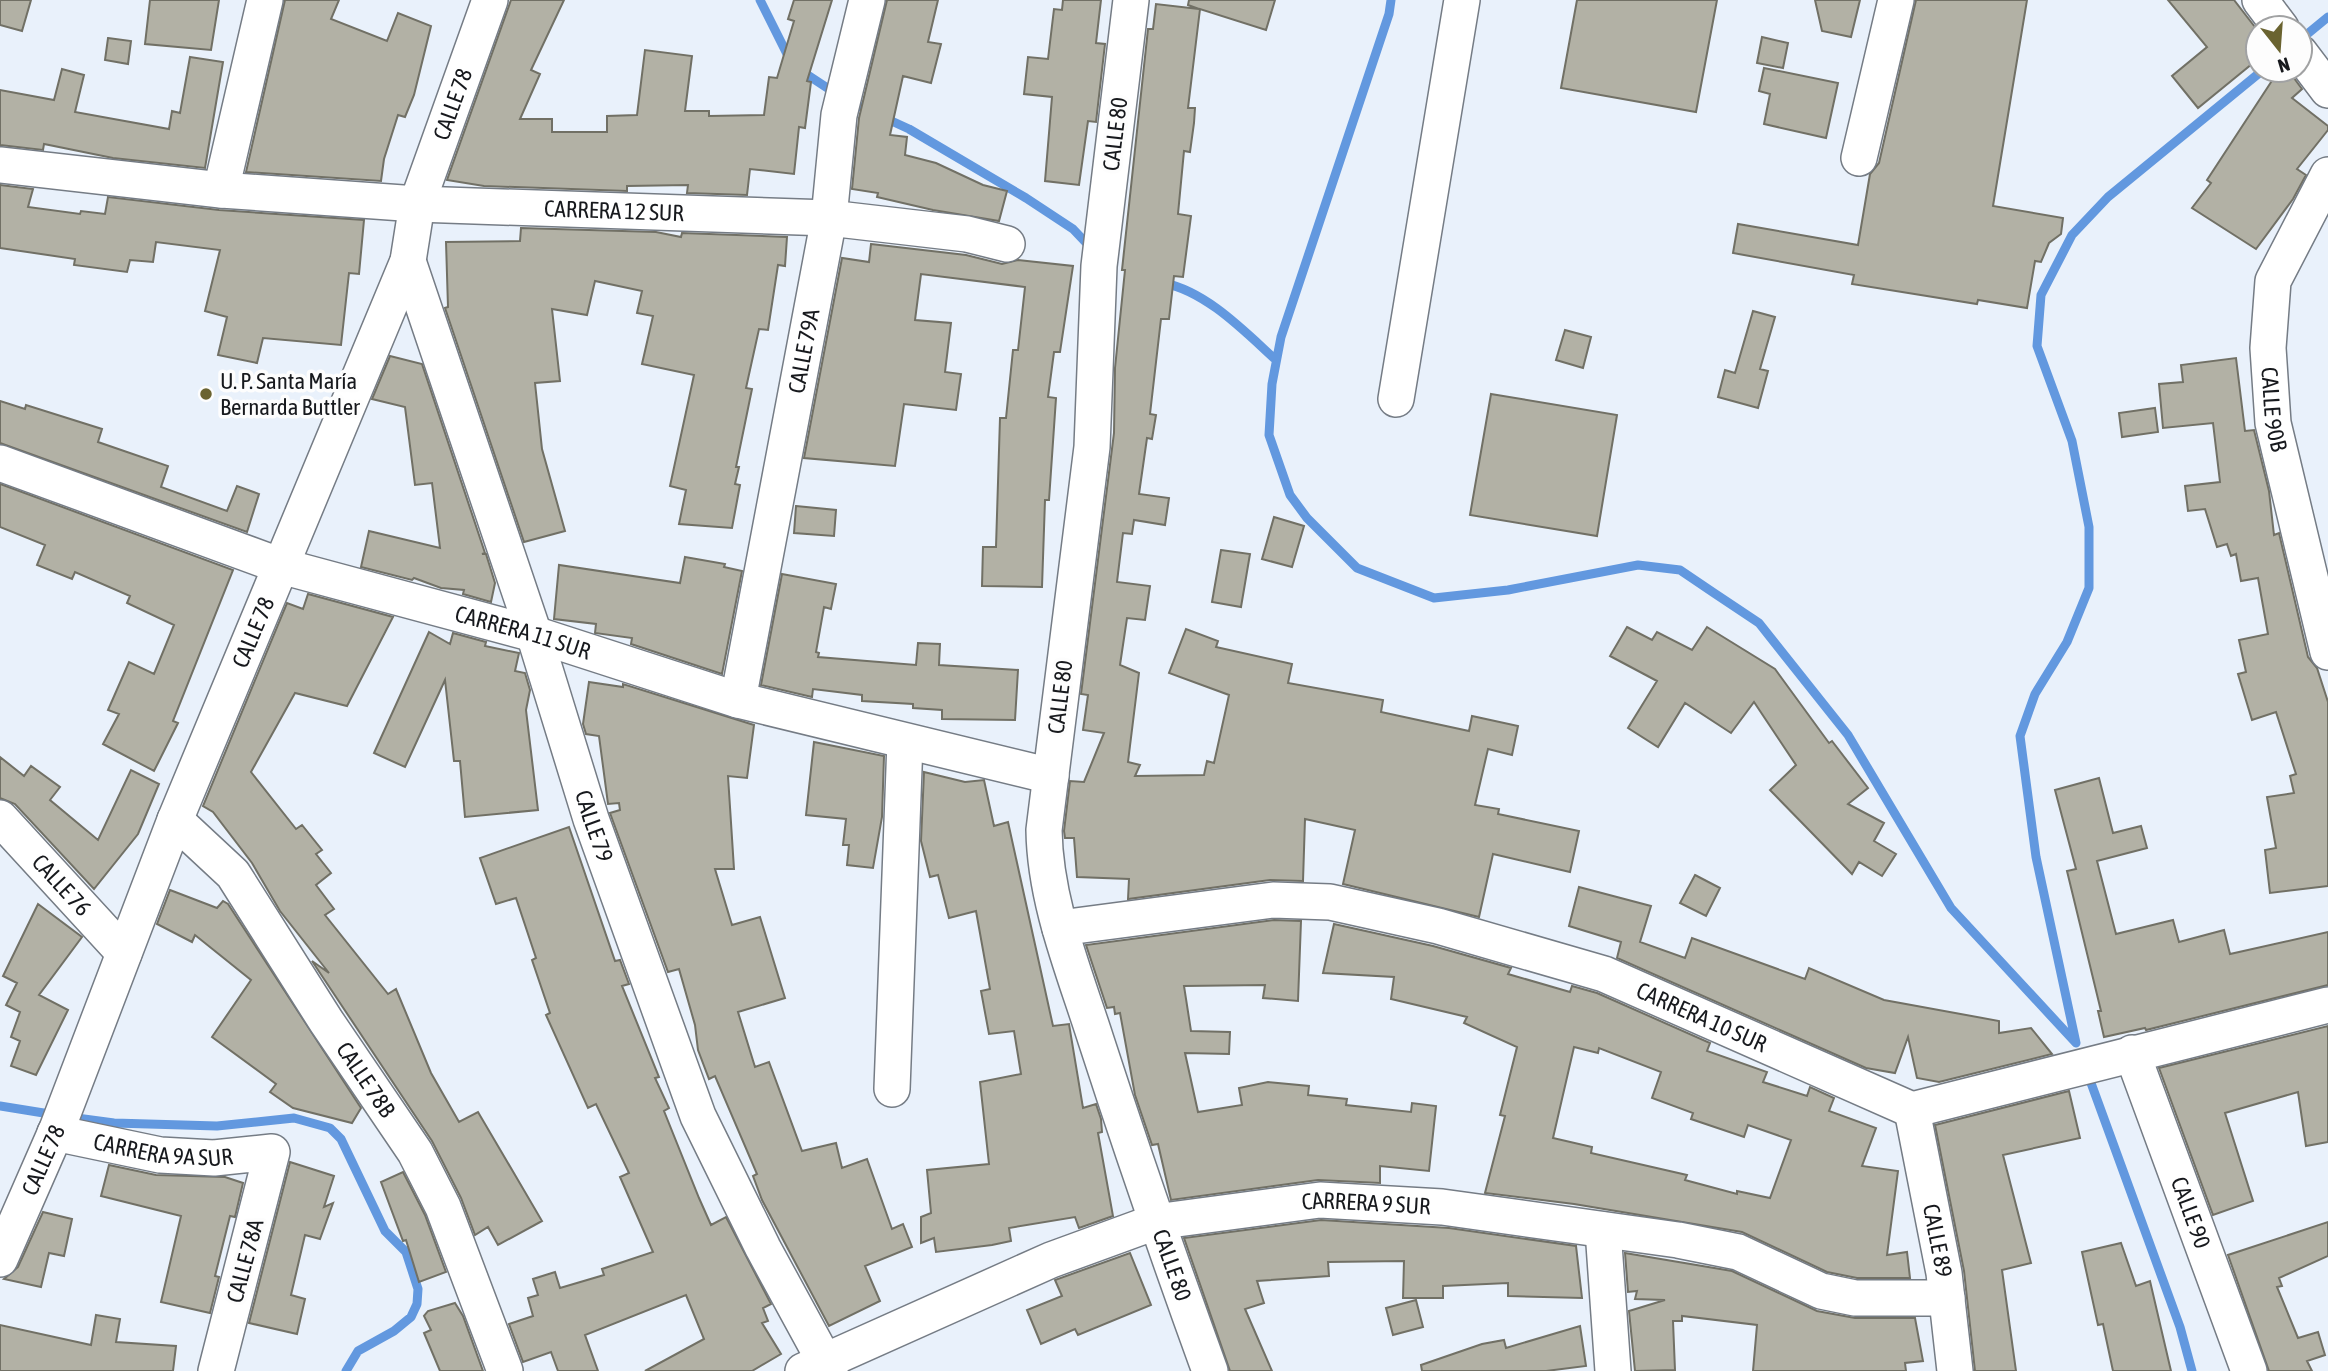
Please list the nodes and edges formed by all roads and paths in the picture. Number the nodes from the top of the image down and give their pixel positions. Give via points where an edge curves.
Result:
1 (265, 0) edge
2 (490, 0) edge
3 (867, 0) edge
4 (1131, 0) edge
5 (1462, 0) edge
6 (1896, 0) edge
7 (2314, 72) edge
8 (2328, 90) edge
9 (1859, 158) dead end
10 (0, 165) edge
11 (2328, 175) edge
12 (220, 190) junction
13 (417, 204) junction
14 (830, 218) junction
15 (1007, 244) dead end
16 (408, 261) junction
17 (1396, 398) dead end
18 (0, 463) edge
19 (281, 566) junction
20 (534, 634) junction
21 (2328, 652) edge
22 (738, 700) junction
23 (905, 742) junction
24 (1051, 776) junction
25 (0, 818) edge
26 (174, 820) junction
27 (1060, 928) junction
28 (124, 953) junction
29 (2328, 1005) edge
30 (2120, 1056) junction
31 (892, 1089) dead end
32 (1912, 1110) junction
33 (60, 1121) junction
34 (272, 1152) joint
35 (1155, 1222) junction
36 (1603, 1230) junction
37 (0, 1259) edge
38 (1947, 1298) junction
39 (819, 1367) edge
40 (216, 1371) edge
41 (505, 1371) edge
42 (1210, 1371) edge
43 (1613, 1371) edge
44 (1955, 1371) edge
45 (2249, 1371) edge

1 - 12 street
2 - 13 street, CALLE 78
3 - 14 street, CALLE 79A via 843,100
4 - 24 street, CALLE 80 via 1100,255 1092,447
5 - 17 street
6 - 9 street
7 - 8 street
10 - 12 street, CARRERA 12 SUR
11 - 21 street, CALLE 90B via 2273,281 2268,348 2273,423
12 - 13 street, CARRERA 12 SUR
13 - 14 street, CARRERA 12 SUR
13 - 16 street, CALLE 78
14 - 15 street, CARRERA 12 SUR via 967,234
14 - 22 street, CALLE 79A
16 - 19 street, CALLE 78
16 - 20 street, CALLE 79
18 - 19 street, CARRERA 11 SUR
19 - 20 street, CARRERA 11 SUR
19 - 26 street, CALLE 78
20 - 22 street, CARRERA 11 SUR
20 - 39 street, CALLE 79 via 591,819 698,1116
22 - 23 street, CARRERA 11 SUR
23 - 24 street, CARRERA 11 SUR
23 - 31 street
24 - 27 street, CALLE 80 via 1044,830 1045,869
25 - 28 street, CALLE 76
26 - 28 street, CALLE 78
26 - 41 street, CALLE 78B via 233,874 415,1152 443,1207
27 - 32 street, CARRERA 10 SUR via 1273,900 1330,902 1438,926 1604,974
27 - 35 street, CALLE 80
28 - 33 street, CALLE 78
29 - 30 street
30 - 32 street
30 - 45 street, CALLE 90
32 - 38 street, CALLE 89
33 - 34 street, CARRERA 9A SUR via 159,1155 214,1158
33 - 37 street, CALLE 78
34 - 40 street, CALLE 78A
35 - 36 street, CARRERA 9 SUR via 1290,1203 1352,1200 1442,1207
35 - 39 street, CARRERA 9 SUR via 1051,1260
35 - 42 street, CALLE 80
36 - 38 street, CARRERA 9 SUR via 1738,1252 1821,1291 1854,1298
36 - 43 street
38 - 44 street, CALLE 89

